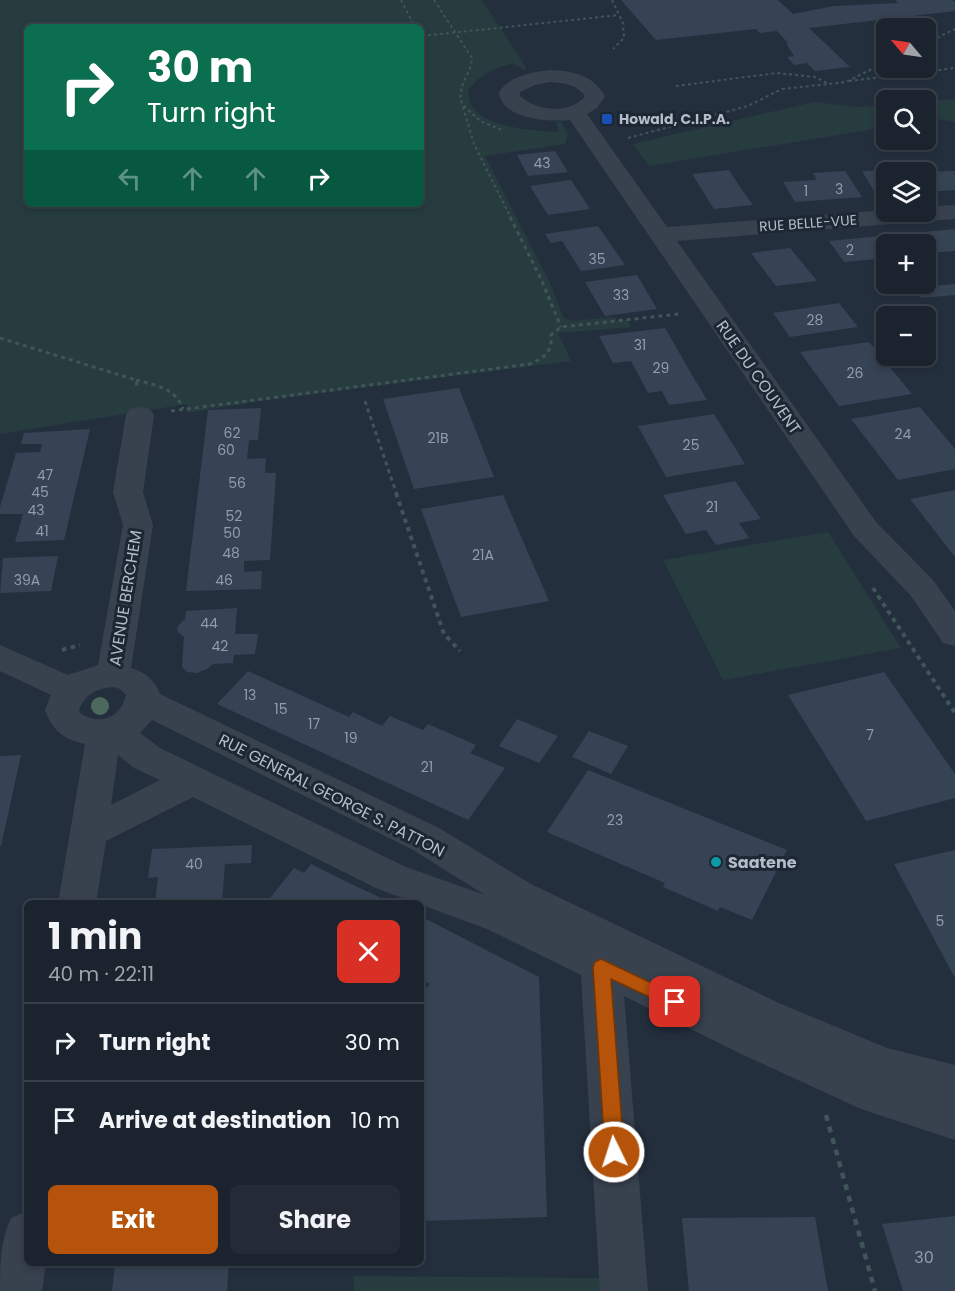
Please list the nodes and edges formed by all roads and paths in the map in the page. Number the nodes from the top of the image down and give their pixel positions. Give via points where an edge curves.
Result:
1 (401, 0) edge
2 (612, 0) edge
3 (619, 15) junction
4 (413, 24) edge
5 (955, 29) edge
6 (424, 36) edge
7 (936, 38) edge
8 (613, 49) dead end
9 (876, 67) edge
10 (955, 68) edge
11 (846, 82) junction
12 (829, 84) junction
13 (676, 86) dead end
14 (463, 106) dead end
15 (574, 111) dead end
16 (598, 145) junction
17 (955, 212) edge
18 (660, 235) junction
19 (713, 311) junction
20 (561, 327) junction
21 (0, 338) edge
22 (136, 380) junction
23 (365, 400) dead end
24 (183, 409) junction
25 (140, 415) junction
26 (870, 584) dead end
27 (955, 635) edge
28 (460, 651) dead end
29 (0, 657) edge
30 (113, 675) junction
31 (71, 690) junction
32 (143, 701) junction
33 (955, 713) edge
34 (108, 732) junction
35 (193, 780) junction
36 (88, 833) junction
37 (77, 900) edge
38 (509, 906) junction
39 (615, 963) junction
40 (760, 1028) junction
41 (813, 1067) junction
42 (955, 1085) edge
43 (955, 1119) edge
44 (24, 1253) edge
45 (18, 1291) edge
46 (624, 1291) edge
47 (875, 1291) edge

1 - 4 path
2 - 3 path
3 - 6 path
3 - 8 path via 624,38
5 - 7 path
9 - 11 path
10 - 11 path
11 - 12 path
12 - 13 path via 819,77 785,72
12 - 16 path via 782,89 748,106
14 - 20 path via 479,156 545,284
15 - 16 street, RUE DU COUVENT
16 - 18 street, RUE DU COUVENT
17 - 18 street, RUE BELLE-VUE
18 - 19 street, RUE DU COUVENT
19 - 20 path
19 - 27 street, RUE DU COUVENT via 865,529 922,588
20 - 24 path via 551,335 549,352 530,364
21 - 22 path
22 - 24 path via 177,396
22 - 25 path
23 - 28 path via 444,634
24 - 25 path
25 - 30 street, AVENUE BERCHEM via 128,492 138,525
26 - 33 path
29 - 31 street
30 - 31 street, AVENUE BERCHEM via 90,679
30 - 32 street, AVENUE BERCHEM via 132,680
31 - 34 street via 62,709 69,726 79,731
32 - 34 street via 134,719
32 - 38 street, RUE GENERAL GEORGE S. PATTON via 426,839
34 - 35 street, RUE GENERAL GEORGE S. PATTON via 147,758
34 - 36 street
35 - 36 street
35 - 38 street, RUE GENERAL GEORGE S. PATTON via 392,878
36 - 37 street
38 - 39 street, RUE GENERAL GEORGE S. PATTON
39 - 40 street, RUE GENERAL GEORGE S. PATTON
39 - 46 street
40 - 41 street, RUE GENERAL GEORGE S. PATTON
40 - 42 street, RUE GENERAL GEORGE S. PATTON
41 - 43 street, RUE GENERAL GEORGE S. PATTON via 876,1095
41 - 47 path
44 - 45 street

